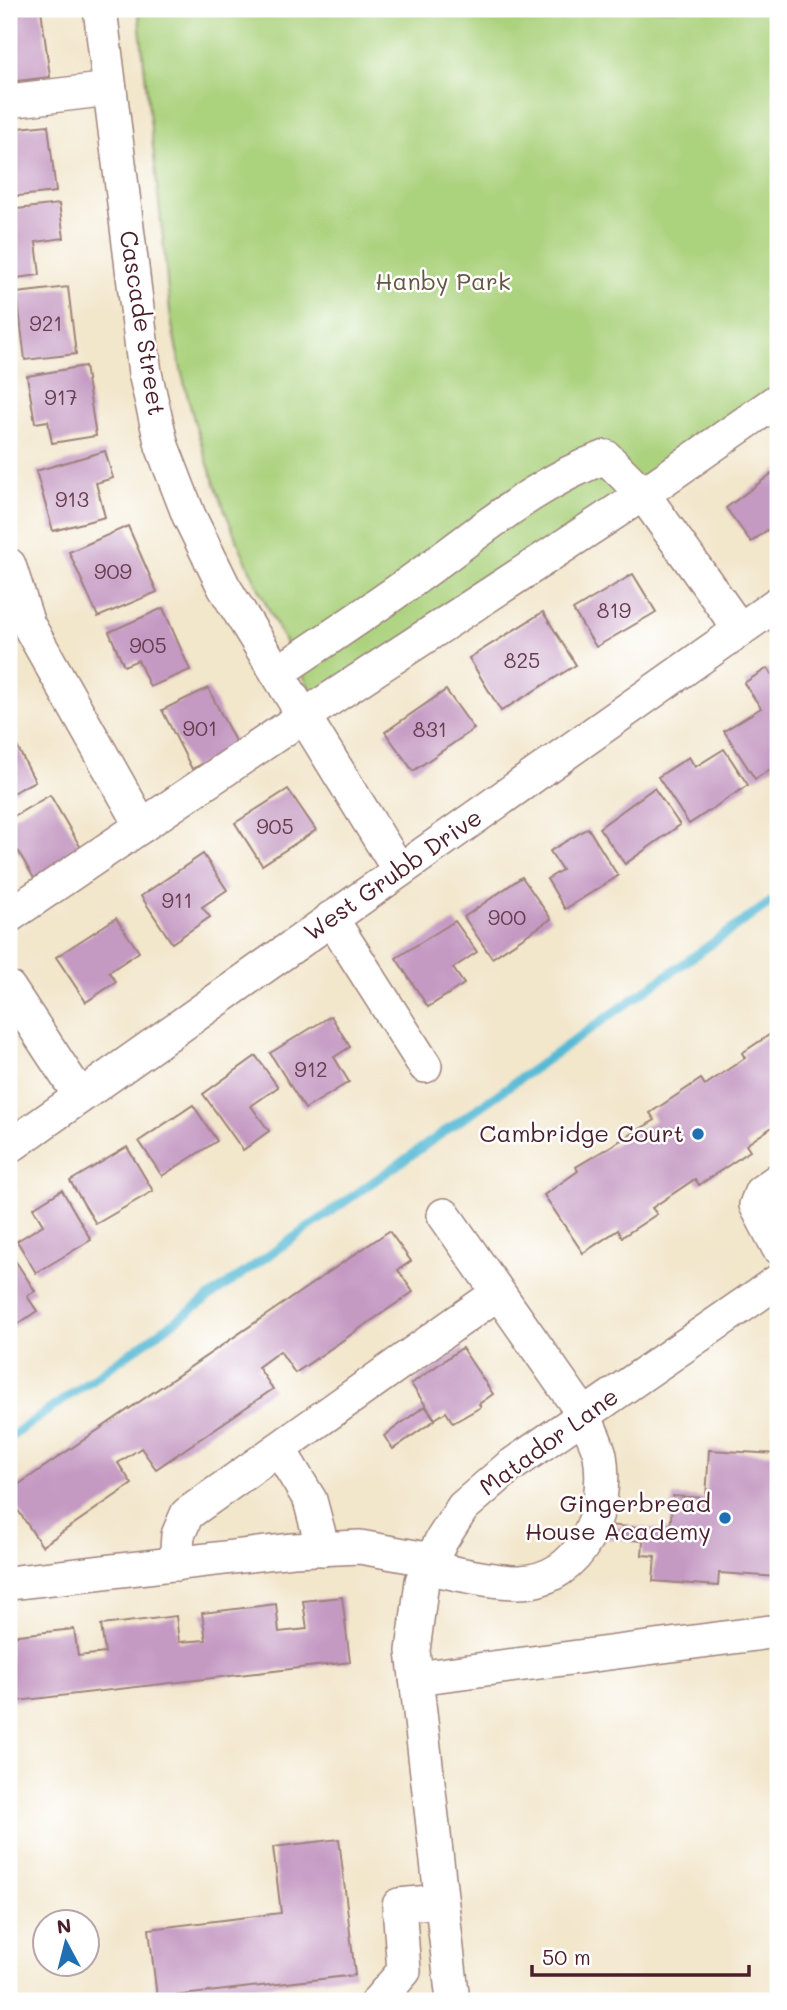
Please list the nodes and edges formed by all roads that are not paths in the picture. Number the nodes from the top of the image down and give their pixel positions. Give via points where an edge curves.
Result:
1 (100, 9) edge
2 (110, 89) junction
3 (9, 101) edge
4 (778, 400) edge
5 (643, 494) junction
6 (9, 565) edge
7 (778, 603) edge
8 (740, 630) junction
9 (277, 673) junction
10 (304, 716) junction
11 (142, 826) junction
12 (400, 870) junction
13 (9, 916) edge
14 (331, 918) junction
15 (9, 989) edge
16 (425, 1066) dead end
17 (80, 1096) junction
18 (9, 1147) edge
19 (778, 1180) edge
20 (443, 1215) dead end
21 (778, 1247) edge
22 (778, 1281) edge
23 (498, 1293) junction
24 (584, 1415) junction
25 (279, 1449) junction
26 (323, 1549) junction
27 (176, 1564) junction
28 (430, 1564) junction
29 (9, 1583) edge
30 (778, 1631) edge
31 (416, 1678) junction
32 (440, 1901) junction
33 (378, 2001) edge
34 (453, 2001) edge

1 - 2 street, Cascade Street
2 - 3 street
2 - 9 street, Cascade Street via 145,373 162,446 224,587
4 - 5 street
5 - 8 street
5 - 9 street via 606,457 577,467
5 - 10 street
6 - 11 street via 28,624
7 - 8 street, West Grubb Drive
8 - 12 street, West Grubb Drive
9 - 10 street, Cascade Street
10 - 11 street
10 - 12 street, Cascade Street
11 - 13 street
12 - 14 street, West Grubb Drive
14 - 16 street
14 - 17 street, West Grubb Drive
15 - 17 street
17 - 18 street, West Grubb Drive
19 - 21 street via 761,1192 757,1205
20 - 23 street
22 - 24 street, Matador Lane
23 - 24 street
23 - 25 street
24 - 28 street, Matador Lane via 509,1467 463,1507
24 - 28 street via 599,1452 600,1491 587,1539 572,1563 550,1575 518,1582
25 - 26 street via 310,1500
25 - 27 street via 187,1514 178,1535
26 - 27 street
26 - 28 street via 360,1547
27 - 29 street
28 - 31 street, Matador Lane via 416,1609
30 - 31 street
31 - 32 street, Matador Lane
32 - 33 street via 399,1905 404,1970
32 - 34 street, Matador Lane

